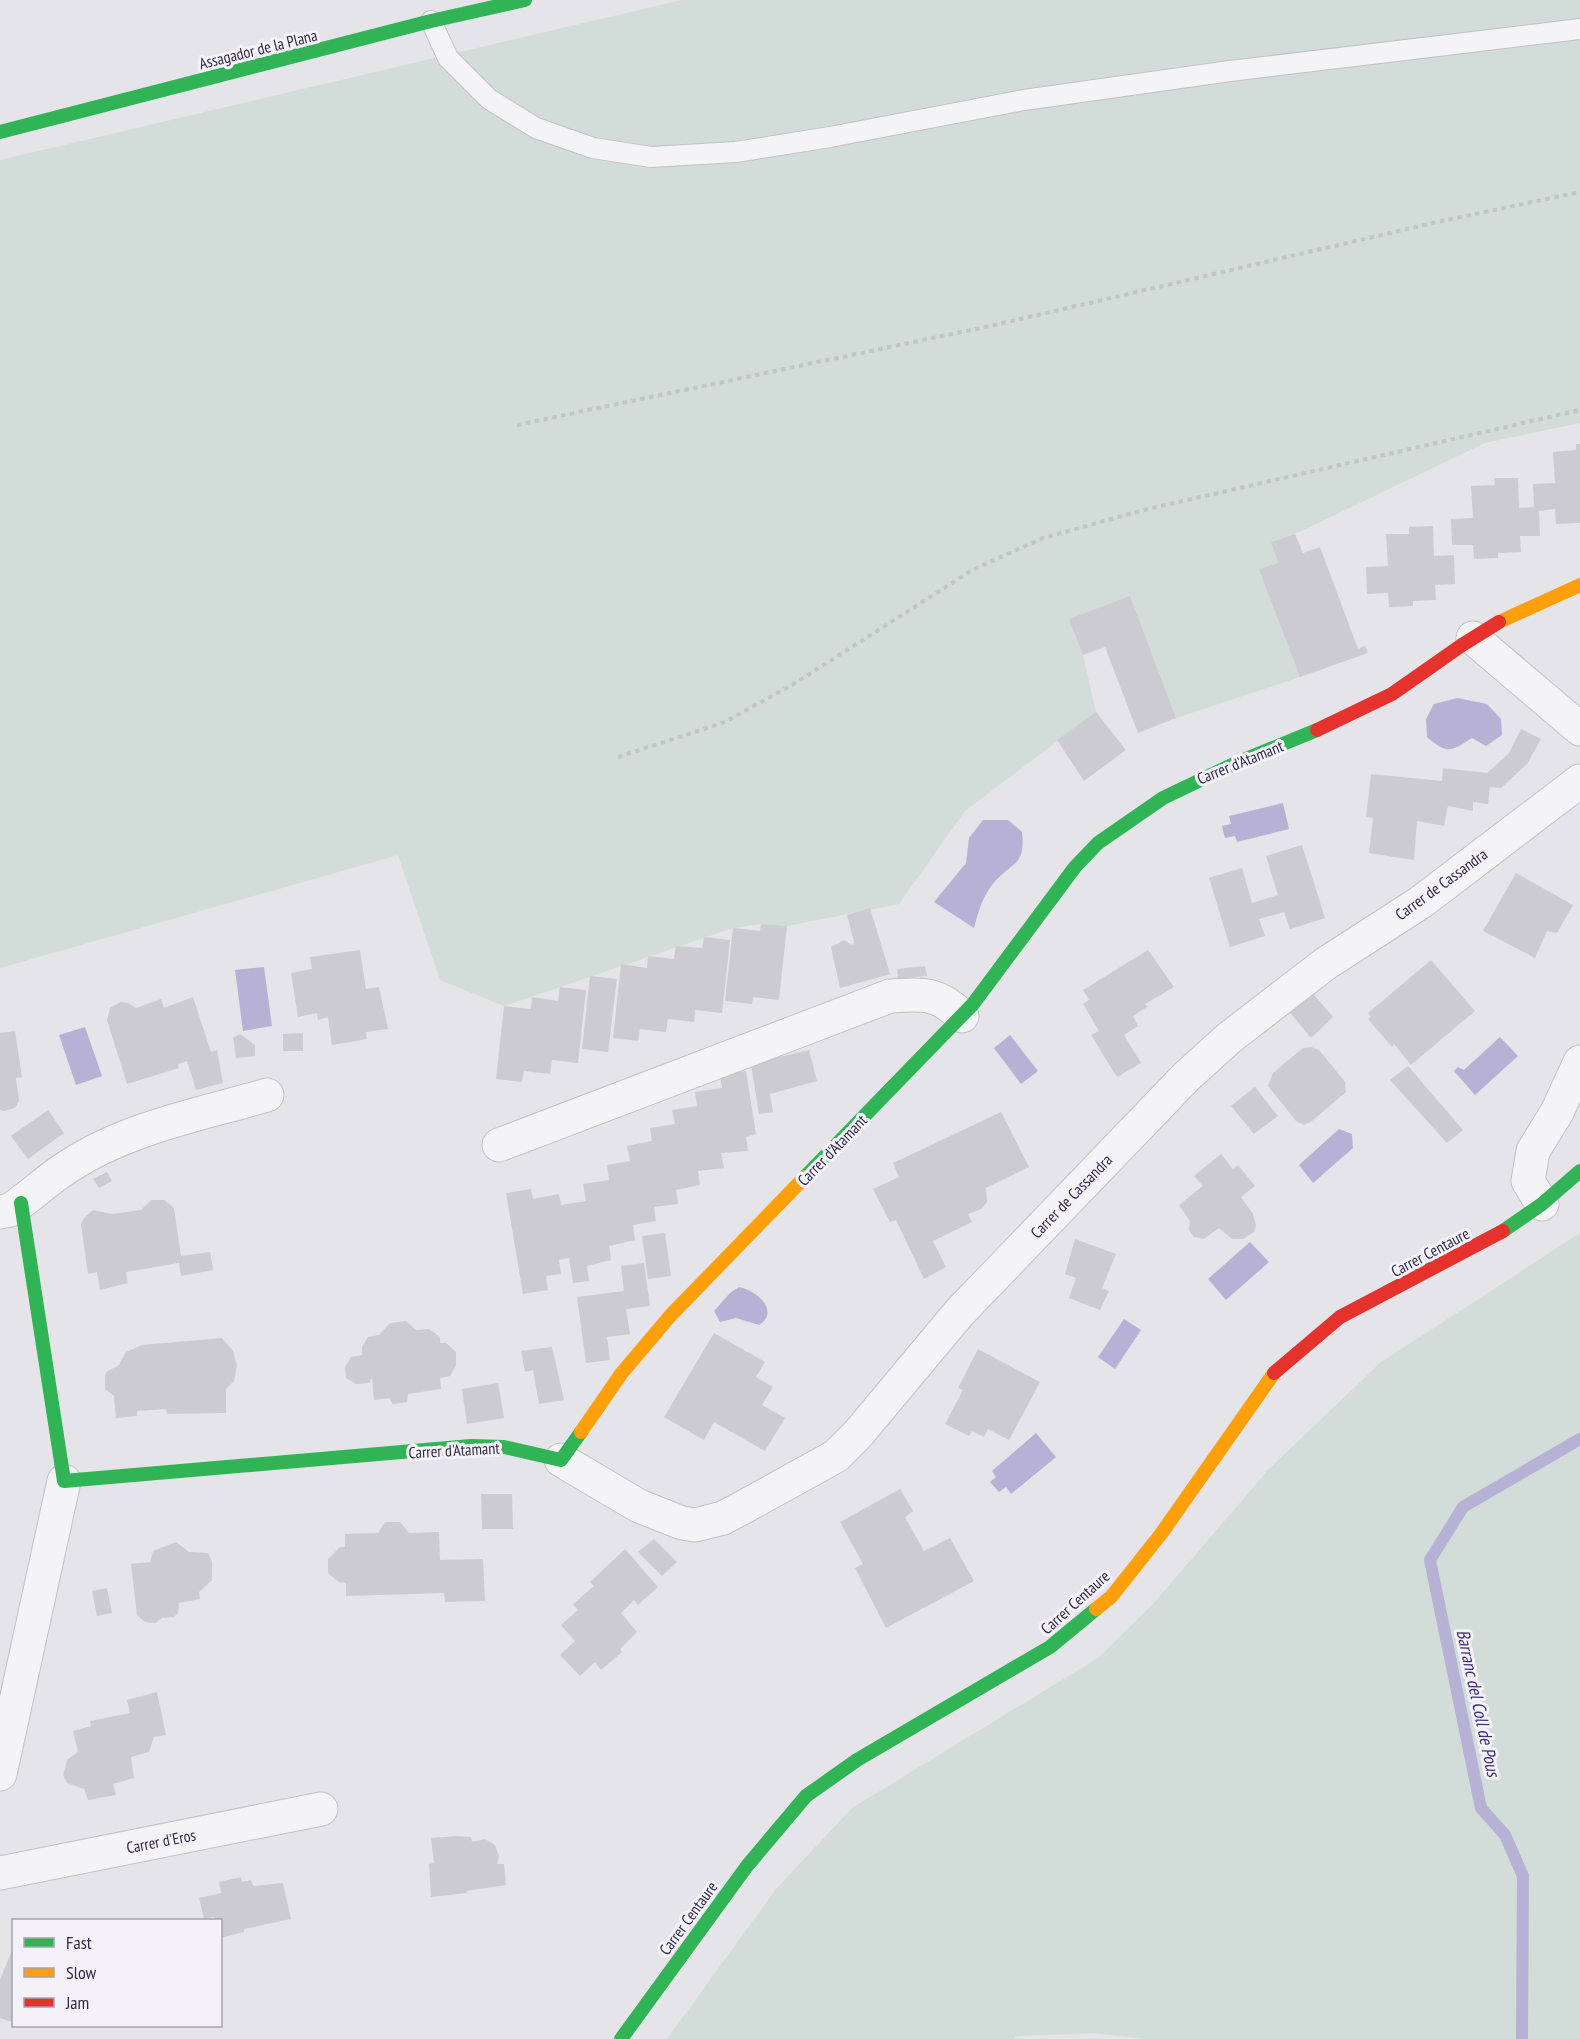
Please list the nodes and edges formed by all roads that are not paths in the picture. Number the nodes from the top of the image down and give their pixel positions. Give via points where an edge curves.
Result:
1 (525, 0) edge
2 (431, 21) junction
3 (1580, 29) edge
4 (0, 132) edge
5 (1580, 585) edge
6 (1473, 638) junction
7 (1580, 729) edge
8 (1580, 782) edge
9 (962, 1016) junction
10 (1580, 1062) edge
11 (267, 1095) dead end
12 (499, 1145) dead end
13 (1580, 1171) edge
14 (1542, 1204) junction
15 (10, 1207) edge
16 (561, 1460) junction
17 (64, 1481) junction
18 (0, 1774) edge
19 (321, 1809) dead end
20 (0, 1873) edge
21 (621, 2039) edge

1 - 2 street, Assagador de la Plana
2 - 3 lane via 448,58 489,99 517,117 536,128 593,148 651,157 736,152 1024,100
2 - 4 street, Assagador de la Plana
5 - 6 street, Carrer d'Atamant via 1518,612
6 - 7 street
6 - 9 street, Carrer d'Atamant via 1384,699 1332,725 1179,787 1132,815 1095,845 1006,965
8 - 16 street, Carrer de Cassandra via 1421,902 1325,964 1229,1038 1186,1077 959,1313 836,1456 723,1518 694,1525 639,1506
9 - 12 street via 946,1001 926,994 890,996
9 - 16 street, Carrer d'Atamant via 663,1323 621,1374
10 - 14 street via 1557,1112 1533,1151 1528,1181
11 - 15 street via 165,1124 98,1150
13 - 14 street, Carrer Centaure
14 - 21 street, Carrer Centaure via 1509,1228 1340,1317 1270,1376 1161,1534 1111,1597 1050,1647 857,1760 806,1796 747,1866
15 - 17 street
16 - 17 street, Carrer d'Atamant via 504,1447 471,1446
17 - 18 street
19 - 20 street, Carrer d'Eros

